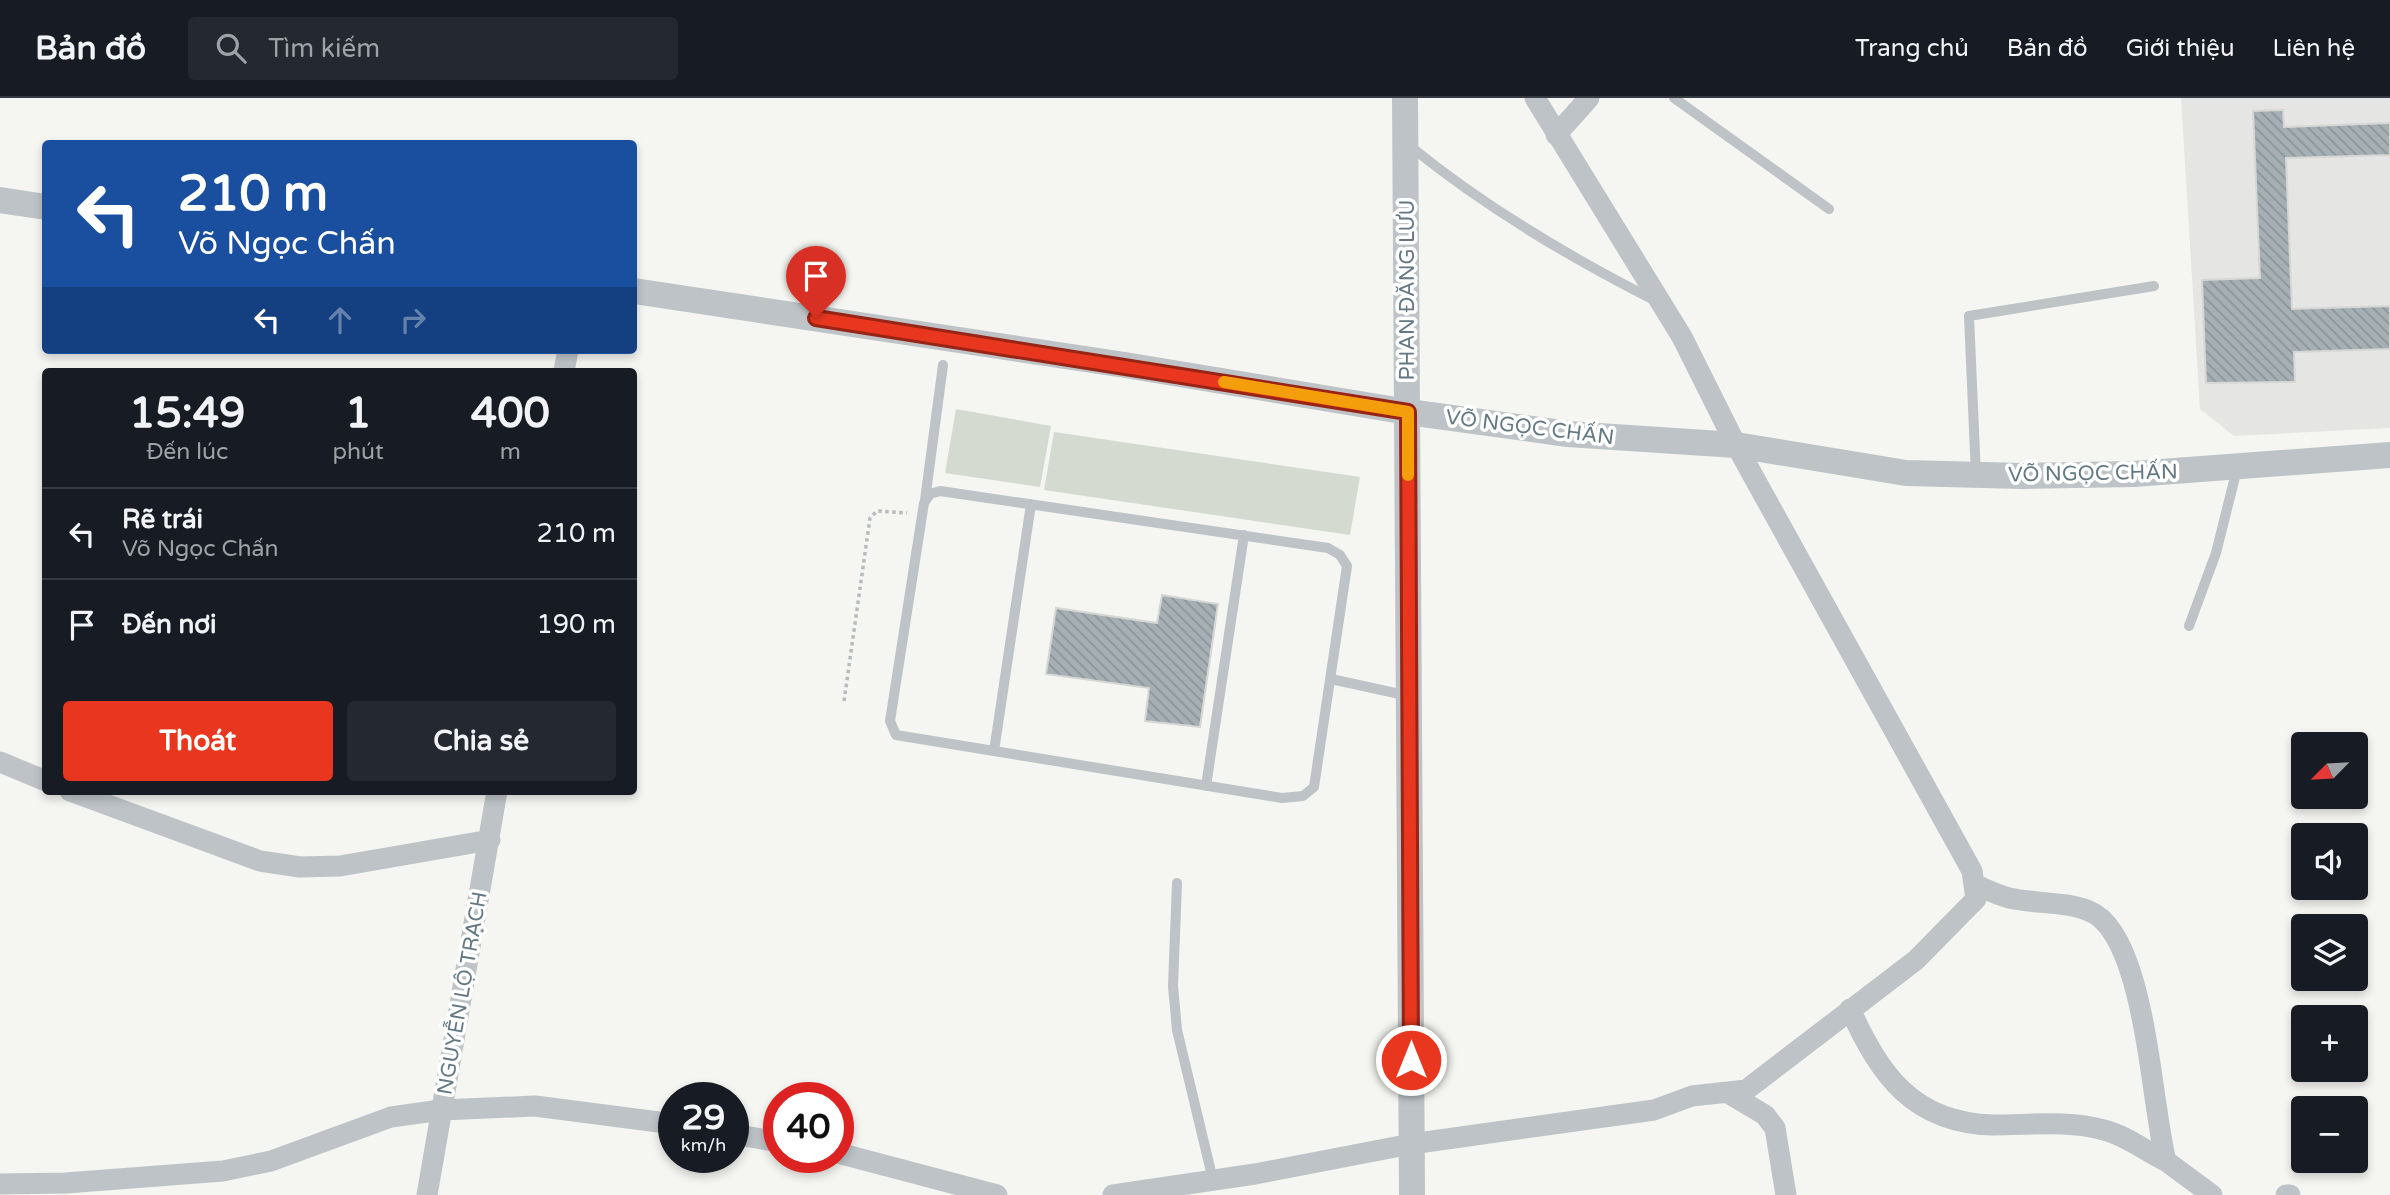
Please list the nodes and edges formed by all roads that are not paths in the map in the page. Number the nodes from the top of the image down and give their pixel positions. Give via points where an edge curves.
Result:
1 (1405, 98) edge
2 (1535, 98) edge
3 (1589, 98) edge
4 (1674, 98) edge
5 (1556, 135) junction
6 (1406, 142) junction
7 (0, 200) edge
8 (42, 206) edge
9 (1829, 209) dead end
10 (2154, 286) dead end
11 (637, 290) edge
12 (1661, 304) junction
13 (943, 365) dead end
14 (1408, 412) junction
15 (1736, 445) junction
16 (2390, 455) edge
17 (2237, 468) junction
18 (1976, 476) junction
19 (1031, 504) junction
20 (923, 509) junction
21 (1244, 535) junction
22 (2189, 626) dead end
23 (1331, 679) junction
24 (1409, 696) junction
25 (994, 751) junction
26 (0, 762) edge
27 (42, 779) edge
28 (1206, 786) junction
29 (81, 795) edge
30 (496, 795) edge
31 (490, 840) junction
32 (1177, 883) dead end
33 (1974, 884) junction
34 (1850, 1009) junction
35 (1728, 1093) junction
36 (440, 1110) junction
37 (658, 1122) edge
38 (1411, 1144) junction
39 (854, 1157) edge
40 (2166, 1161) junction
41 (1213, 1180) junction
42 (0, 1184) edge
43 (427, 1195) edge
44 (997, 1195) edge
45 (1113, 1195) edge
46 (1412, 1195) edge
47 (1786, 1195) edge
48 (2211, 1195) edge

1 - 6 street, PHAN ĐĂNG LƯU
2 - 5 street
3 - 5 street
4 - 9 lane
5 - 12 street
6 - 12 lane via 1436,169 1570,257
6 - 14 street, PHAN ĐĂNG LƯU
7 - 8 street
10 - 18 lane via 1969,316
11 - 14 street, VÕ NGỌC CHẤN
12 - 15 street
13 - 20 lane
14 - 15 street, VÕ NGỌC CHẤN via 1568,434
14 - 24 street, PHAN ĐĂNG LƯU
15 - 18 street, VÕ NGỌC CHẤN via 1906,473
15 - 33 street via 1972,871
16 - 17 street, VÕ NGỌC CHẤN
17 - 18 street, VÕ NGỌC CHẤN
17 - 22 lane via 2216,553
19 - 20 lane via 940,491 930,495
19 - 21 lane
19 - 25 lane
20 - 25 lane via 890,722 896,735
21 - 23 lane via 1328,548 1347,566
21 - 28 lane
23 - 24 lane
23 - 28 lane via 1314,787 1303,796 1282,798
24 - 38 street, PHAN ĐĂNG LƯU
25 - 28 lane
26 - 27 street
29 - 31 street via 260,861 300,867 340,866
30 - 31 street, NGUYỄN LỘ TRẠCH
31 - 36 street, NGUYỄN LỘ TRẠCH
32 - 41 lane via 1173,986 1177,1030
33 - 34 street via 1976,899 1916,960
33 - 40 street via 2009,898 2090,911 2107,923 2119,943 2139,1002
34 - 35 street via 1746,1090
34 - 40 street via 1879,1067 1930,1111 1951,1120 1991,1125 2042,1123 2108,1130
35 - 38 street via 1692,1096 1654,1110
35 - 47 street via 1765,1115 1775,1128
36 - 37 street via 536,1106
36 - 42 street via 391,1117 271,1161 223,1171
36 - 43 street, NGUYỄN LỘ TRẠCH
38 - 41 street
38 - 46 street, PHAN ĐĂNG LƯU
39 - 44 street
40 - 48 street
41 - 45 street

